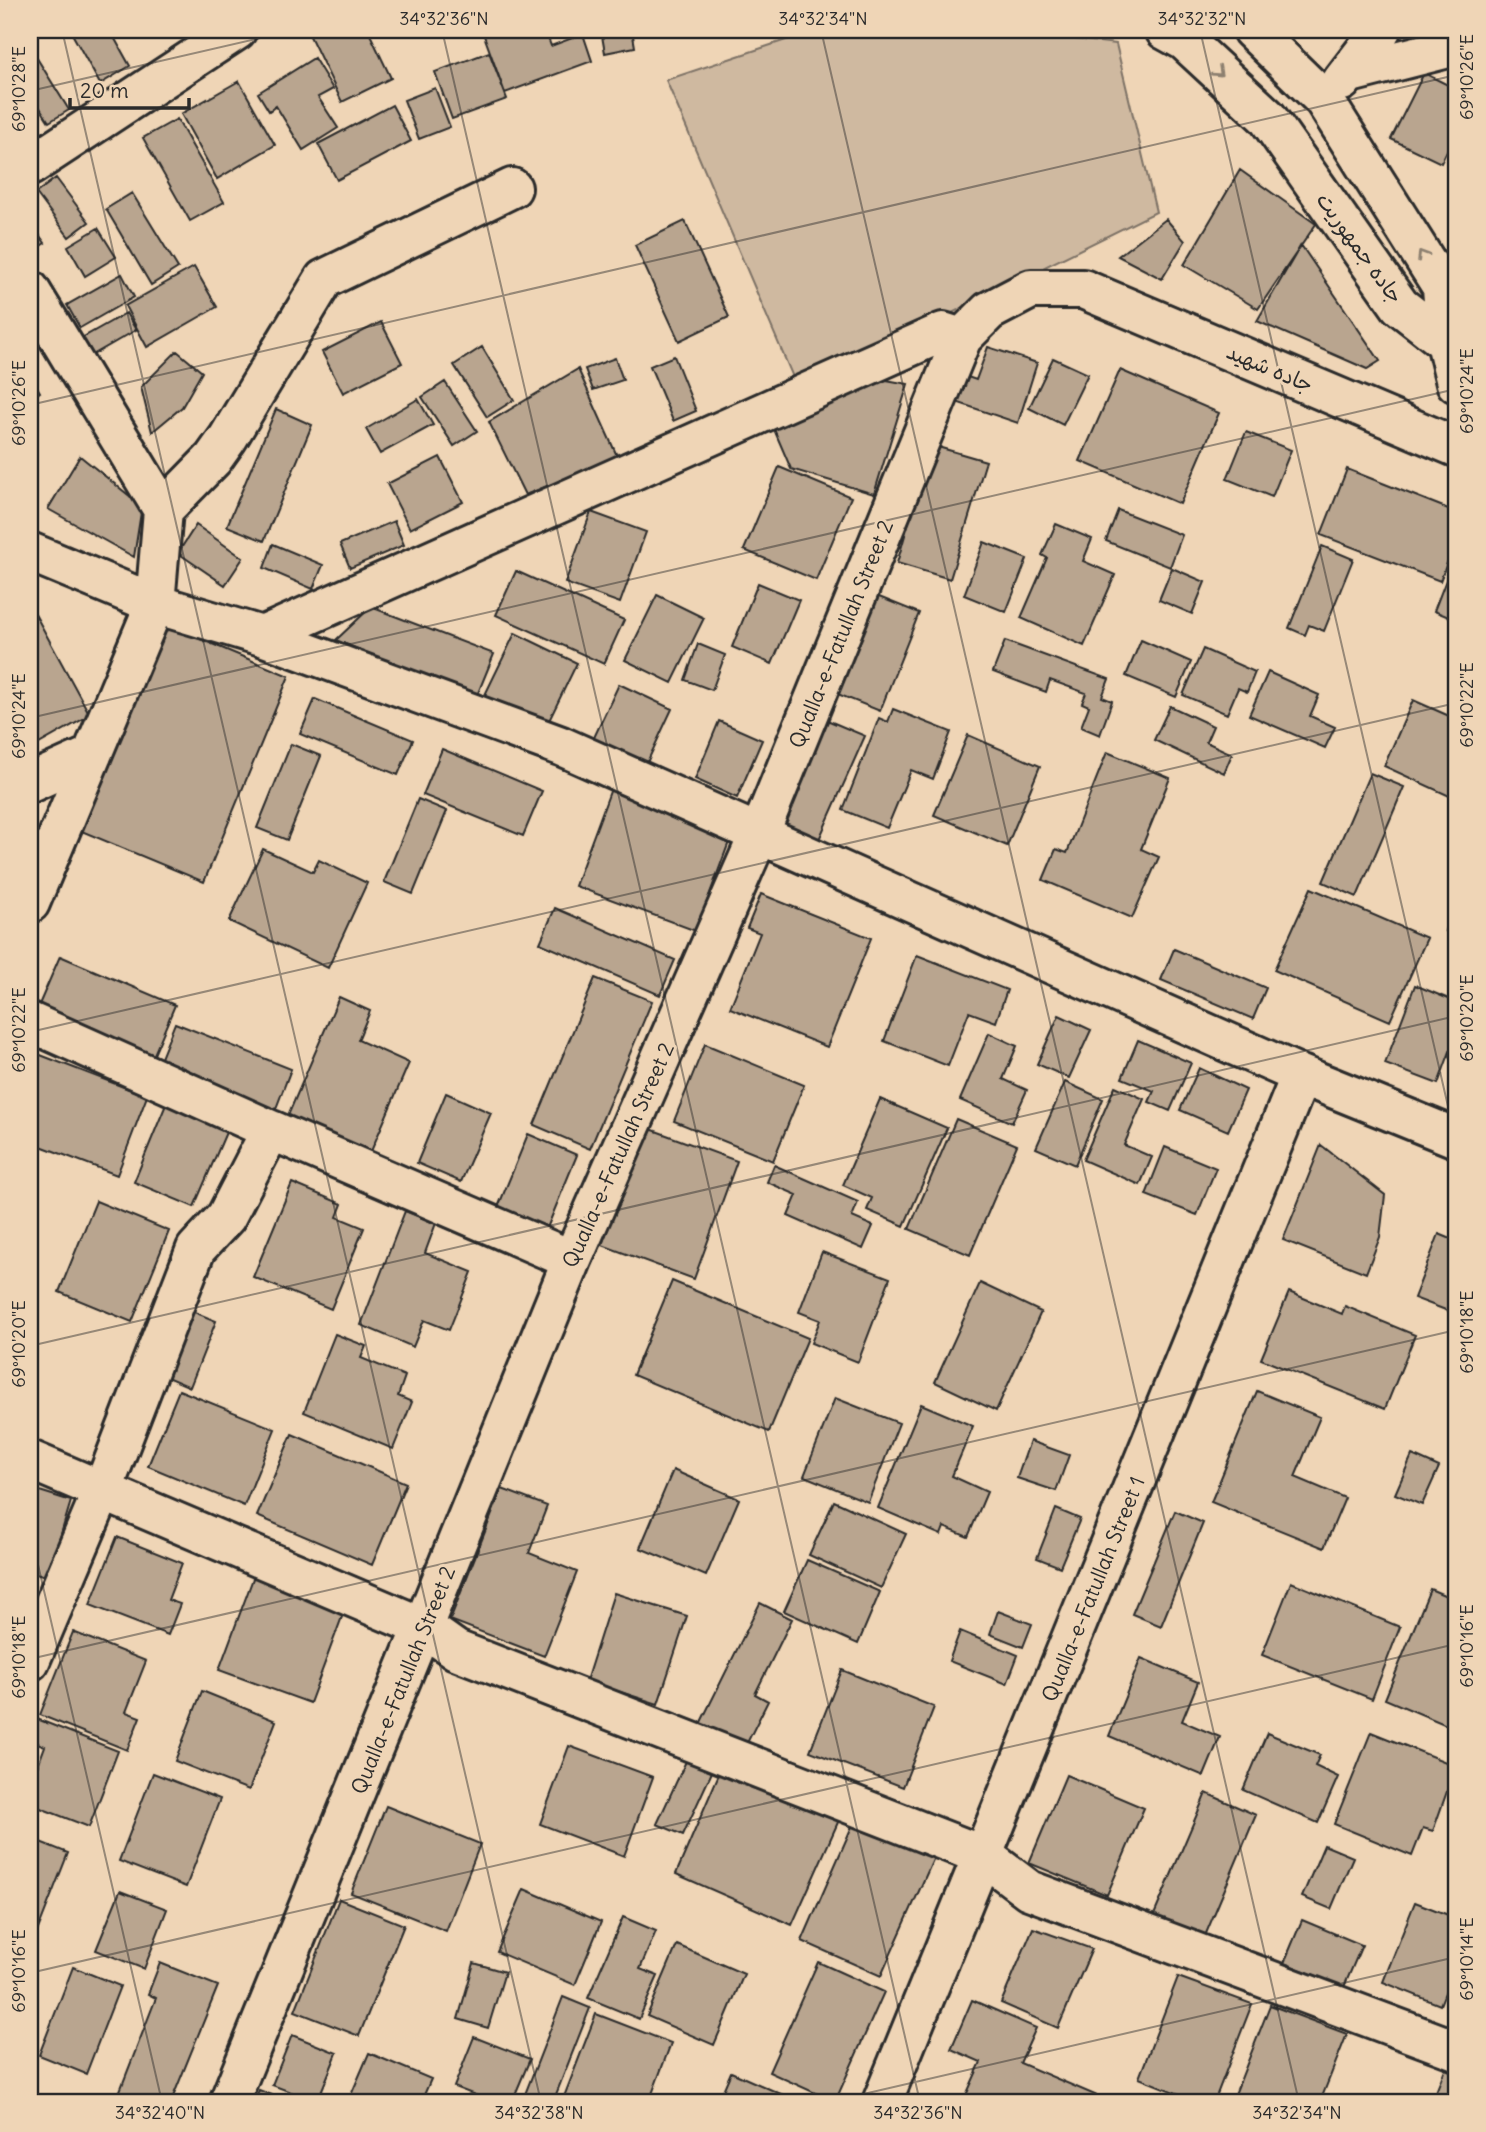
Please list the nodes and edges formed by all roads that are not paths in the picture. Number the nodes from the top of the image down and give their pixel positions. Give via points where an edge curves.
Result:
1 (237, 30) edge
2 (1165, 30) edge
3 (1252, 30) edge
4 (1381, 30) edge
5 (1456, 46) edge
6 (1350, 73) junction
7 (1324, 100) junction
8 (30, 166) edge
9 (512, 188) dead end
10 (1083, 289) joint
11 (30, 290) edge
12 (962, 338) junction
13 (1446, 342) junction
14 (1456, 383) edge
15 (1456, 447) edge
16 (163, 510) junction
17 (30, 552) edge
18 (155, 604) junction
19 (262, 636) junction
20 (92, 755) junction
21 (30, 783) edge
22 (760, 832) junction
23 (30, 903) edge
24 (30, 1022) edge
25 (1301, 1075) junction
26 (271, 1130) junction
27 (1456, 1138) edge
28 (572, 1259) junction
29 (30, 1460) edge
30 (103, 1489) junction
31 (425, 1628) junction
32 (30, 1661) edge
33 (984, 1856) junction
34 (1456, 2050) edge
35 (229, 2102) edge
36 (882, 2102) edge

1 - 8 street
2 -> 13 street, جاده جمهوریت via 1185,41 1267,117 1400,306
3 - 7 street
4 - 6 street
5 - 6 street
6 - 7 street
13 -> 7 street via 1442,287
9 - 16 street via 324,279 228,438
10 - 12 street, Qualla-e-Fatullah Street 2 via 1031,289 989,311
10 - 15 street, جاده شهید
11 - 16 street
12 - 19 street via 943,332
12 - 22 street, Qualla-e-Fatullah Street 2
13 - 14 street
16 - 18 street
17 - 18 street
18 - 19 street
18 - 20 street
19 - 22 street via 561,746
20 - 21 street
20 - 23 street
22 - 25 street
22 - 28 street, Qualla-e-Fatullah Street 2
24 - 26 street
25 - 27 street
25 - 33 street, Qualla-e-Fatullah Street 1
26 - 28 street
26 - 30 street via 226,1217 197,1249
28 - 31 street, Qualla-e-Fatullah Street 2
29 - 30 street
30 - 31 street
30 - 32 street
31 - 33 street via 456,1650
31 - 35 street, Qualla-e-Fatullah Street 2
33 - 34 street via 1029,1890
33 - 36 street, Qualla-e-Fatullah Street 1

